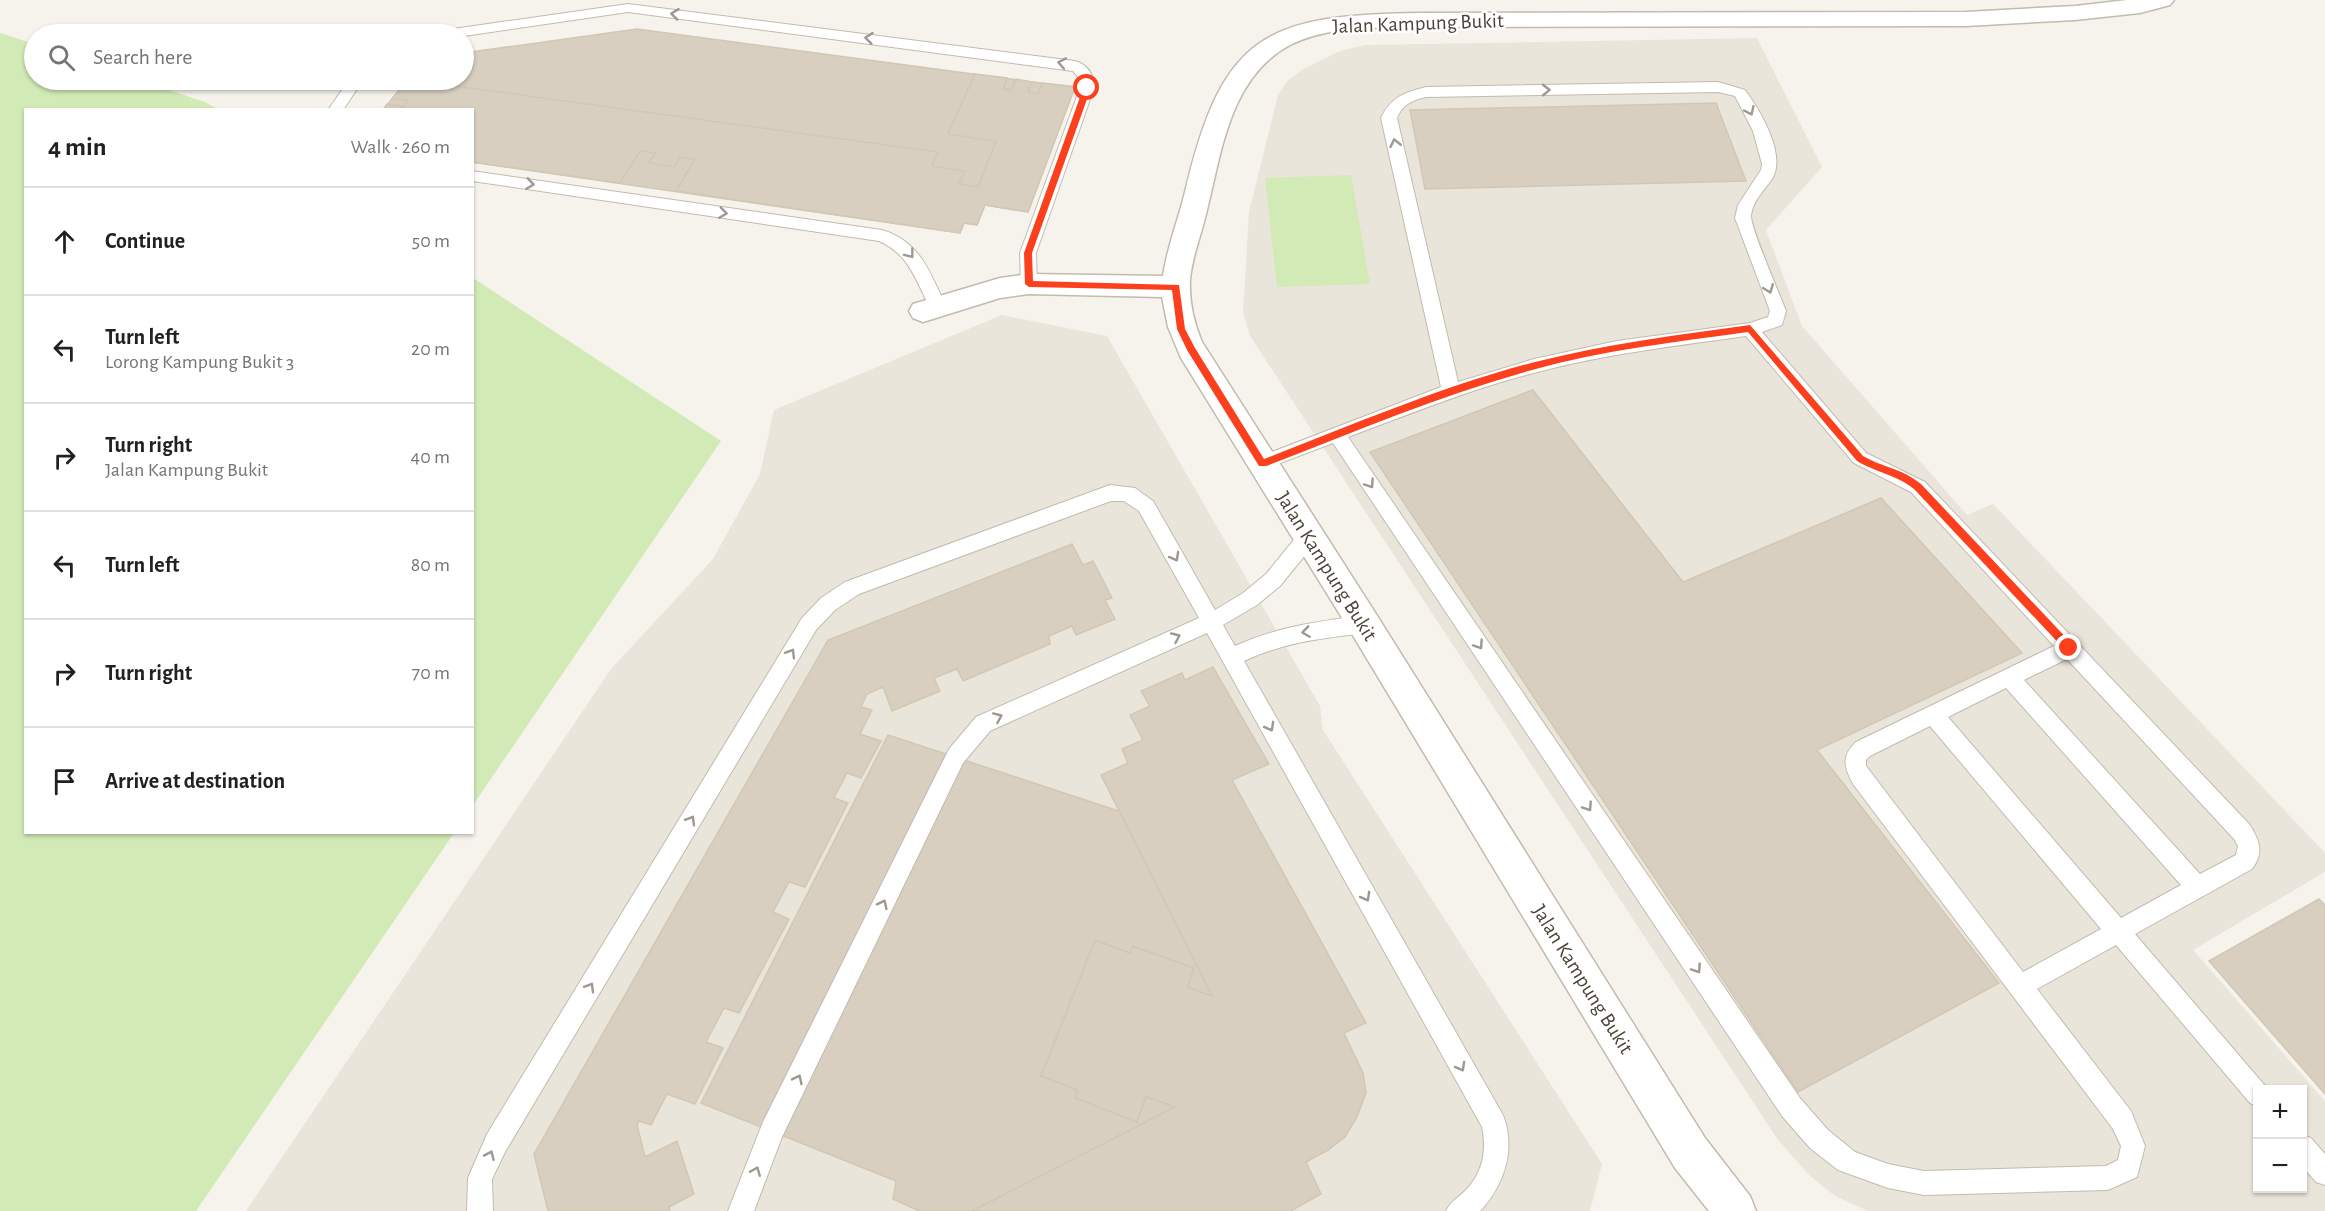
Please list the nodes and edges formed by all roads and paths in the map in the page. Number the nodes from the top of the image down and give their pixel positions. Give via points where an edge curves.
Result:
1 (2162, 0) edge
2 (474, 30) edge
3 (349, 90) edge
4 (336, 108) edge
5 (474, 176) edge
6 (1029, 284) junction
7 (1176, 287) junction
8 (930, 309) joint
9 (1750, 329) junction
10 (1451, 391) junction
11 (1337, 435) junction
12 (1262, 463) junction
13 (1308, 537) junction
14 (1211, 622) junction
15 (1364, 624) junction
16 (2069, 648) junction
17 (1231, 657) junction
18 (2009, 677) junction
19 (1933, 716) junction
20 (2198, 888) junction
21 (2117, 933) junction
22 (2020, 986) junction
23 (2253, 1089) edge
24 (2307, 1153) edge
25 (2325, 1173) edge
26 (480, 1211) edge
27 (741, 1211) edge
28 (1459, 1211) edge
29 (1735, 1211) edge

1 - 7 street, Jalan Kampung Bukit via 2075,13 1966,19 1376,21 1304,30 1279,40 1253,59 1225,100 1217,118
6 -> 2 lane via 1028,253 1087,88 1084,72 1075,66 627,8
3 - 4 lane
5 -> 8 lane via 882,236 910,250
6 - 7 street
6 - 8 street via 1000,288
7 - 12 street, Jalan Kampung Bukit via 1181,329 1191,350
9 - 10 lane via 1617,347
10 -> 9 lane via 1389,118 1394,105 1407,96 1438,92 1718,87 1744,98 1770,154 1771,168 1743,207 1743,218 1778,316 1770,324
9 - 16 lane via 1860,458 1903,475 1918,487
10 - 11 lane
11 - 12 lane
11 -> 22 lane via 1791,1107 1819,1139 1847,1161 1888,1176 1924,1183 2108,1178 2127,1168 2133,1146 2122,1120
12 - 13 street, Jalan Kampung Bukit
13 - 14 lane via 1273,580
13 - 15 street, Jalan Kampung Bukit
14 - 17 lane
26 -> 14 lane via 480,1178 496,1143 809,624 828,603 852,588 1110,493 1128,493 1146,506
27 -> 14 lane via 772,1131 956,756 983,724
15 -> 17 lane via 1293,634
15 - 29 street, Jalan Kampung Bukit via 1690,1153
16 - 18 lane
16 - 20 lane via 2249,843 2250,854 2244,862
17 -> 28 lane via 1494,1124 1498,1146 1494,1169 1481,1191
18 - 19 lane
18 - 20 lane
19 - 21 lane
19 - 22 lane via 1863,749 1856,756 1855,767
20 - 21 lane
21 - 22 lane
21 - 23 lane
24 - 25 lane

